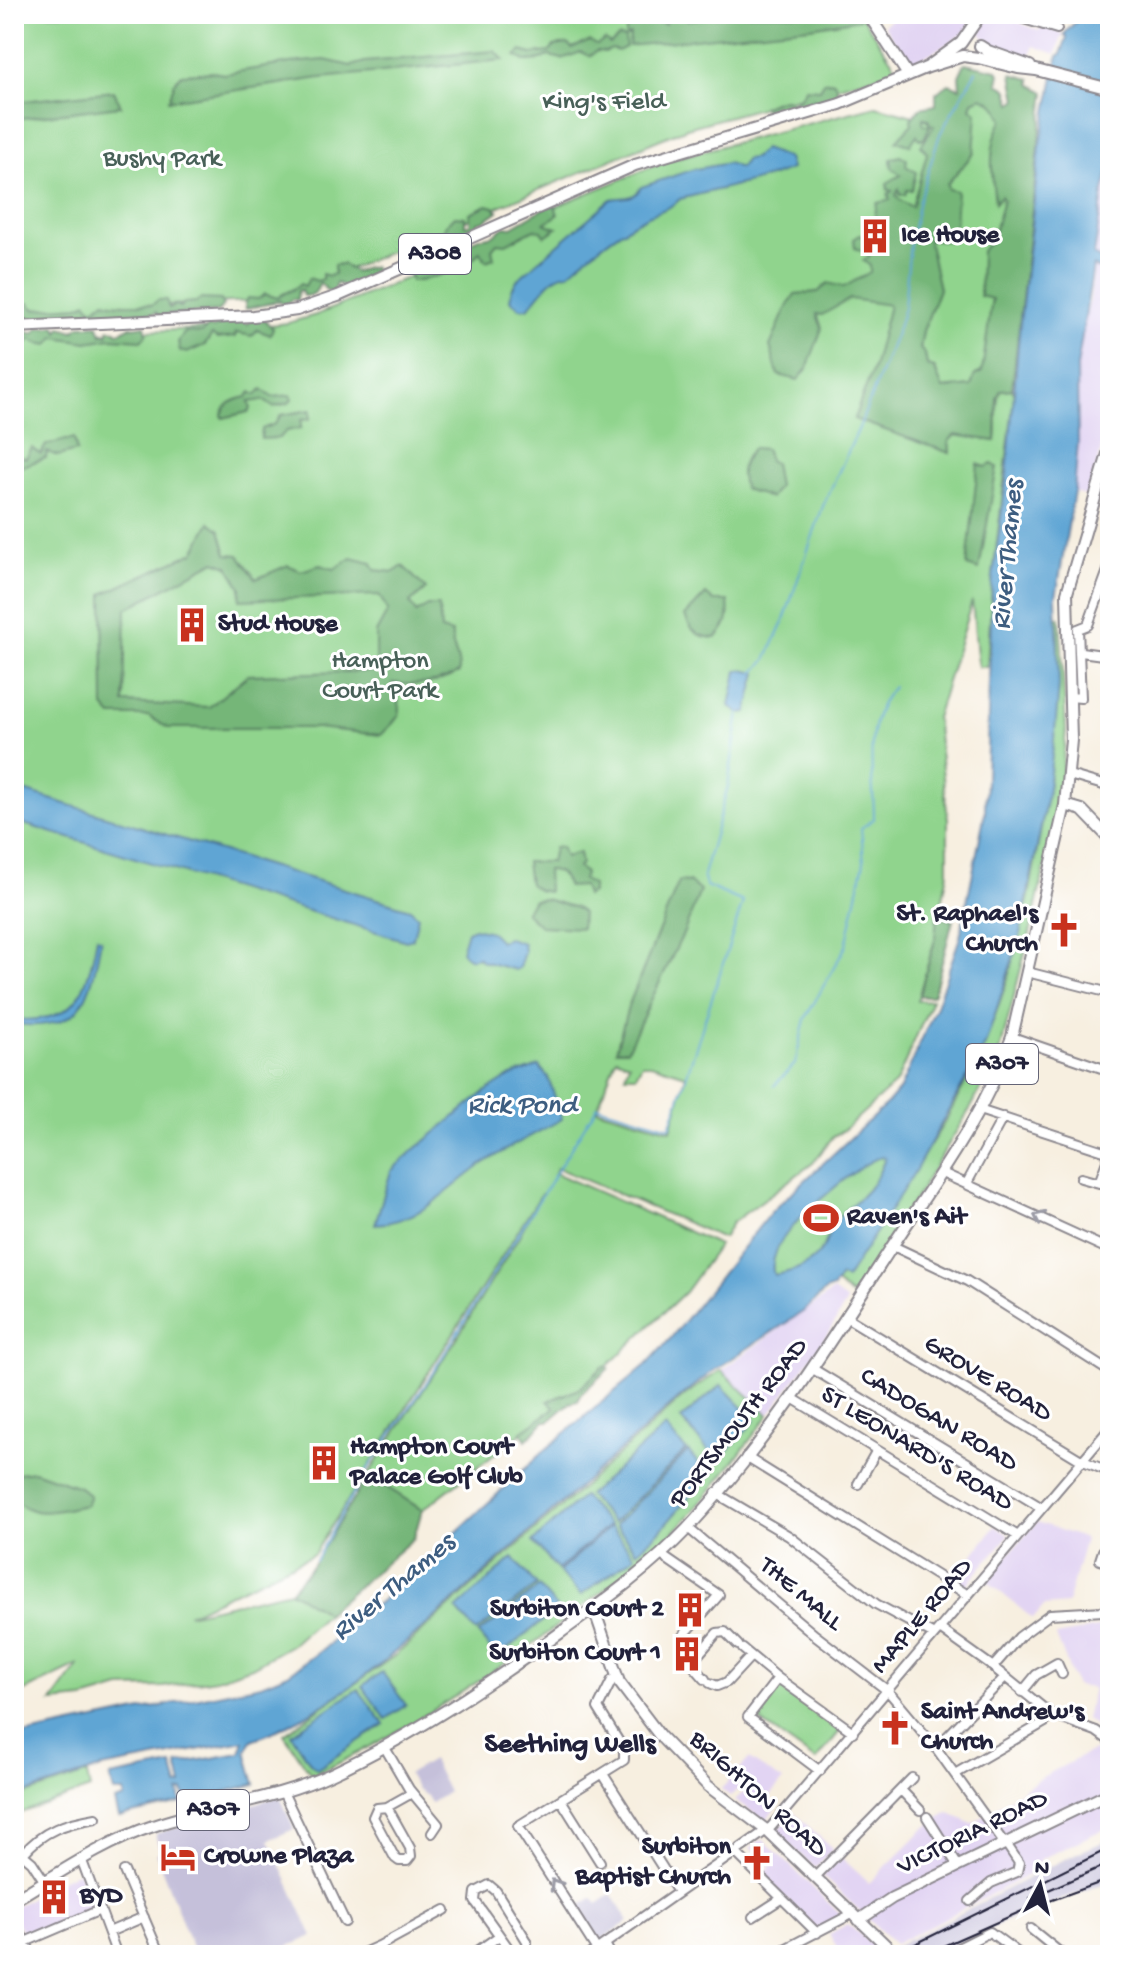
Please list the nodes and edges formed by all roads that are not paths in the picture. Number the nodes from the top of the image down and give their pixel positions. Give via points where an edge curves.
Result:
1 (868, 14) edge
2 (982, 14) edge
3 (1007, 14) edge
4 (1057, 29) dead end
5 (963, 40) junction
6 (979, 43) junction
7 (970, 56) junction
8 (1017, 64) junction
9 (928, 67) junction
10 (908, 75) junction
11 (1110, 89) edge
12 (14, 327) edge
13 (1110, 447) edge
14 (1108, 466) edge
15 (1110, 565) edge
16 (1073, 628) junction
17 (1081, 652) junction
18 (1110, 656) edge
19 (1076, 697) junction
20 (1069, 775) junction
21 (1110, 787) edge
22 (1065, 805) junction
23 (1110, 839) edge
24 (1027, 972) junction
25 (1110, 993) edge
26 (1012, 1037) junction
27 (1110, 1071) edge
28 (979, 1110) junction
29 (1003, 1117) junction
30 (1110, 1153) edge
31 (942, 1173) junction
32 (1081, 1178) dead end
33 (967, 1183) junction
34 (1099, 1183) junction
35 (1110, 1188) edge
36 (893, 1246) junction
37 (1110, 1250) edge
38 (846, 1317) junction
39 (813, 1369) junction
40 (1110, 1372) edge
41 (792, 1398) junction
42 (1110, 1428) edge
43 (877, 1450) junction
44 (746, 1457) junction
45 (1081, 1460) junction
46 (1110, 1472) edge
47 (858, 1484) dead end
48 (716, 1493) junction
49 (1042, 1508) junction
50 (688, 1528) junction
51 (1018, 1536) junction
52 (1110, 1550) edge
53 (661, 1555) junction
54 (1110, 1563) edge
55 (968, 1595) junction
56 (594, 1609) junction
57 (1104, 1611) dead end
58 (937, 1632) junction
59 (683, 1636) dead end
60 (751, 1656) junction
61 (993, 1667) junction
62 (1062, 1674) dead end
63 (617, 1677) junction
64 (1005, 1677) junction
65 (778, 1678) junction
66 (888, 1691) junction
67 (1022, 1692) junction
68 (1052, 1715) junction
69 (853, 1732) junction
70 (1110, 1741) edge
71 (384, 1746) junction
72 (936, 1748) junction
73 (820, 1771) junction
74 (603, 1774) junction
75 (955, 1774) junction
76 (912, 1778) dead end
77 (901, 1790) junction
78 (283, 1792) junction
79 (412, 1793) junction
80 (1110, 1793) edge
81 (561, 1800) junction
82 (387, 1807) junction
83 (96, 1818) dead end
84 (766, 1830) junction
85 (432, 1833) dead end
86 (1004, 1843) junction
87 (14, 1847) edge
88 (735, 1852) junction
89 (23, 1854) junction
90 (82, 1861) junction
91 (600, 1862) dead end
92 (958, 1866) junction
93 (124, 1871) dead end
94 (815, 1877) junction
95 (45, 1882) junction
96 (678, 1892) junction
97 (781, 1899) junction
98 (14, 1900) edge
99 (970, 1901) dead end
100 (100, 1910) junction
101 (445, 1910) dead end
102 (144, 1917) junction
103 (753, 1917) dead end
104 (856, 1917) junction
105 (14, 1921) edge
106 (345, 1922) dead end
107 (1037, 1931) dead end
108 (109, 1932) junction
109 (817, 1933) junction
110 (499, 1936) junction
111 (25, 1942) junction
112 (605, 1944) junction
113 (379, 1946) junction
114 (593, 1952) edge
115 (32, 1955) edge
116 (116, 1955) edge
117 (160, 1955) edge
118 (359, 1955) edge
119 (384, 1955) edge
120 (472, 1955) edge
121 (611, 1955) edge
122 (773, 1955) edge
123 (896, 1955) edge
124 (944, 1955) edge
125 (1021, 1955) edge
126 (1063, 1955) edge

1 - 10 main road
2 - 5 main road
2 - 6 main road via 976,32
3 - 4 street
5 - 6 main road
5 - 7 main road via 960,50
5 - 9 main road, A308
6 - 7 main road via 980,51
6 - 8 main road, A308
7 - 8 main road, A308
7 - 9 main road, A308
8 - 11 main road, A308
9 - 10 main road, A308
10 - 12 main road, A308 via 840,104 635,165 297,310
13 - 14 main road, A307
14 - 16 main road, A307 via 1068,591
15 - 16 street via 1088,625
16 - 17 street
16 - 19 main road, PORTSMOUTH ROAD / A307
17 - 18 street
17 - 19 street
19 - 20 main road, PORTSMOUTH ROAD / A307
20 - 21 street
20 - 22 main road, PORTSMOUTH ROAD / A307
22 - 23 main road via 1082,810
22 - 24 main road, PORTSMOUTH ROAD / A307
24 - 25 street
24 - 26 main road, PORTSMOUTH ROAD / A307
26 - 27 street
26 - 28 main road, PORTSMOUTH ROAD / A307
28 - 29 street
28 - 31 main road, PORTSMOUTH ROAD / A307
29 - 30 street
29 - 33 street
30 - 34 street
31 - 33 street
31 - 36 main road, PORTSMOUTH ROAD / A307
32 - 34 street
37 -> 33 street
34 - 35 street
36 - 38 main road, PORTSMOUTH ROAD / A307
36 - 40 street via 967,1281
38 - 39 main road, PORTSMOUTH ROAD / A307
38 - 45 street, GROVE ROAD
39 - 41 main road, PORTSMOUTH ROAD / A307
39 - 49 street, CADOGAN ROAD
41 - 43 street, ST LEONARD'S ROAD
41 - 44 main road, PORTSMOUTH ROAD / A307
42 - 45 street, MAPLE ROAD
43 - 47 street
43 - 51 street, ST LEONARD'S ROAD
44 - 48 main road, PORTSMOUTH ROAD / A307
44 - 55 street
45 - 46 street, GROVE ROAD
45 - 49 street, MAPLE ROAD
48 - 50 main road, PORTSMOUTH ROAD / A307
48 - 58 street via 789,1536 876,1604
49 - 51 street, MAPLE ROAD
50 - 53 main road, PORTSMOUTH ROAD / A307
50 - 66 street, THE MALL
51 - 55 street, MAPLE ROAD
52 - 54 street via 1103,1551 1100,1560
53 - 56 main road, PORTSMOUTH ROAD / A307
53 - 59 street via 719,1595
55 - 58 street, MAPLE ROAD
56 - 63 main road, BRIGHTON ROAD
56 - 71 main road, PORTSMOUTH ROAD / A307
57 - 61 street via 1050,1614 1019,1637
58 - 61 street
58 - 66 street, MAPLE ROAD
60 - 60 street via 725,1632 717,1633 691,1663 717,1686
60 - 65 street
61 - 64 street
62 - 67 street via 1057,1663 1036,1675
63 - 74 street via 598,1708 624,1750 624,1760
63 - 84 main road, BRIGHTON ROAD via 638,1710 694,1773
64 - 67 street
64 - 72 street
65 - 69 street
65 - 73 street via 748,1717
66 - 69 street, MAPLE ROAD
66 - 72 street, THE MALL
67 - 68 street
68 - 70 street
68 - 75 street
69 - 73 street, MAPLE ROAD
71 - 78 main road, PORTSMOUTH ROAD / A307
71 - 79 street
72 - 75 street, THE MALL
73 - 84 street, MAPLE ROAD
74 - 81 street
74 - 96 street
75 - 86 street, THE MALL
76 - 77 street
77 - 92 street
77 - 94 street
78 - 90 main road, PORTSMOUTH ROAD / A307 via 148,1828
78 - 106 street
79 - 82 street
79 - 85 street via 438,1824
80 - 86 main road, VICTORIA ROAD
81 - 91 street
114 -> 81 street via 518,1826
82 - 82 street via 410,1848 407,1861 395,1858 373,1817 377,1808
83 - 89 street via 58,1827
84 - 88 street, MAPLE ROAD
84 - 94 main road, BRIGHTON ROAD
86 - 92 main road, VICTORIA ROAD
86 - 99 street via 1019,1863 1017,1872 991,1883
87 - 89 street
88 - 96 street, MAPLE ROAD
88 - 97 street
89 - 95 street
90 - 95 main road, PORTSMOUTH ROAD / A307
90 - 100 street
92 - 104 main road, VICTORIA ROAD
93 - 102 street
94 - 104 main road, BRIGHTON ROAD
95 - 98 main road, PORTSMOUTH ROAD / A307
96 - 112 street, MAPLE ROAD
97 - 103 street
97 - 109 street
100 - 108 street
100 - 111 street
101 - 113 street
102 - 108 street
102 - 117 street
104 - 109 street
104 - 123 main road, BRIGHTON ROAD
105 - 111 street
107 - 126 street
108 - 116 street
109 - 122 street
110 - 110 street via 512,1953 527,1950 527,1941 489,1885 476,1892 475,1901
110 - 120 street
111 - 115 street
112 - 114 street, MAPLE ROAD
112 - 121 street
113 - 118 street
113 - 119 street
124 - 125 street via 990,1932

